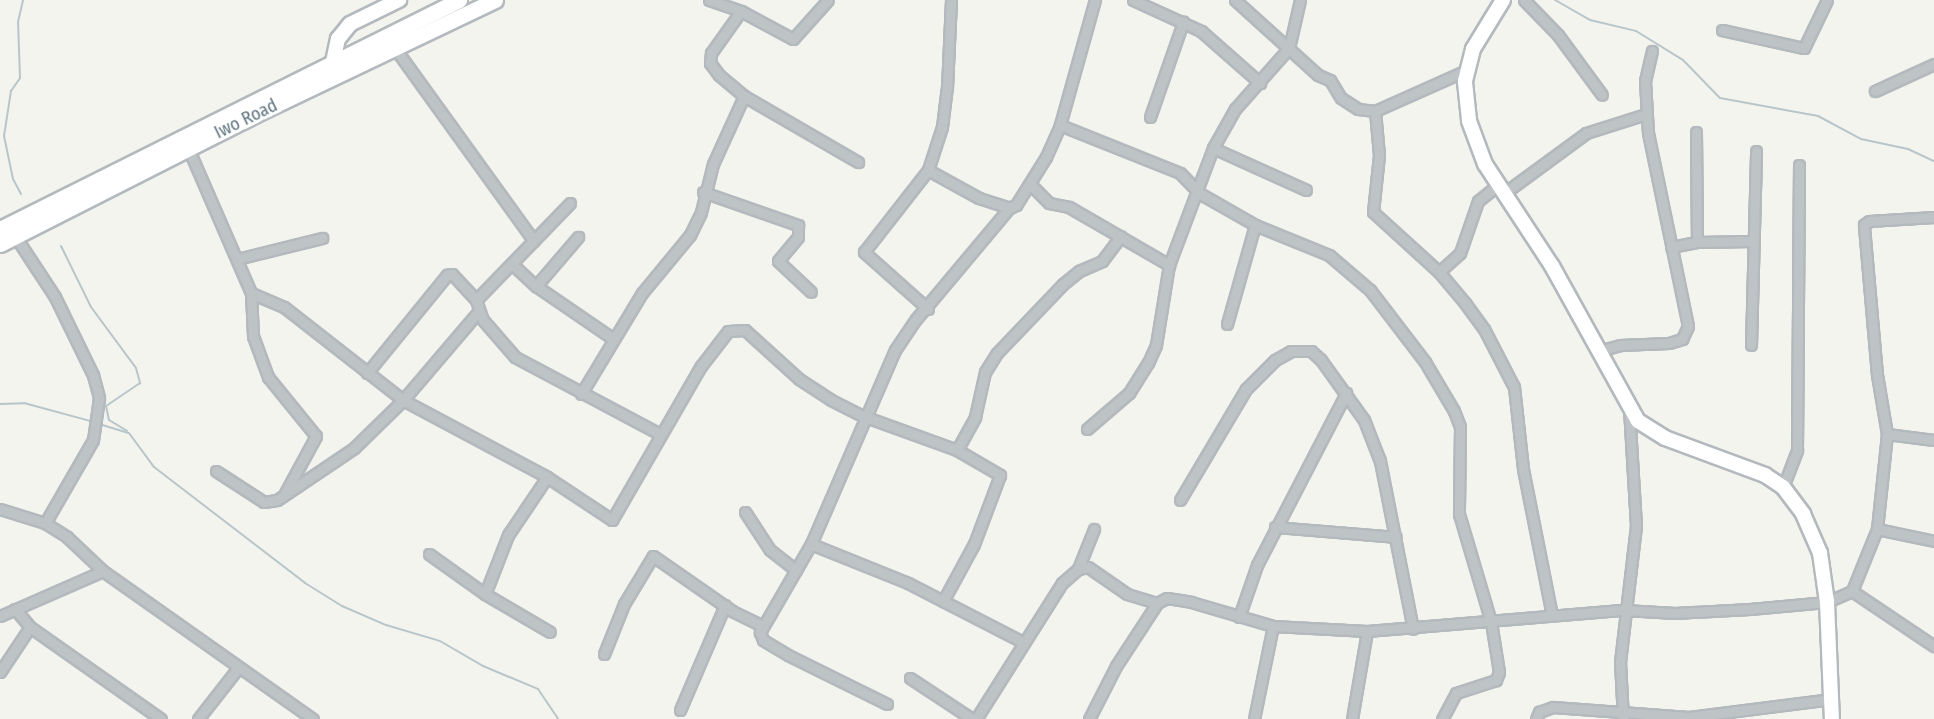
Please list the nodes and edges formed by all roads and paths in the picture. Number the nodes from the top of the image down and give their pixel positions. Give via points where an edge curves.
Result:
1 (399, 0) edge
2 (459, 0) edge
3 (495, 0) edge
4 (709, 0) edge
5 (828, 0) edge
6 (951, 0) edge
7 (1095, 0) edge
8 (1133, 0) edge
9 (1235, 0) edge
10 (1300, 0) edge
11 (1503, 0) edge
12 (1524, 0) edge
13 (1827, 0) edge
14 (741, 11) junction
15 (1183, 22) junction
16 (1722, 30) dead end
17 (394, 47) junction
18 (1289, 48) junction
19 (1652, 51) dead end
20 (333, 62) junction
21 (1934, 64) edge
22 (1467, 70) junction
23 (1260, 83) junction
24 (1875, 91) dead end
25 (1602, 94) dead end
26 (744, 96) junction
27 (251, 109) junction
28 (1375, 111) junction
29 (1646, 114) junction
30 (1150, 117) dead end
31 (1060, 125) junction
32 (1696, 132) dead end
33 (188, 148) junction
34 (1213, 148) junction
35 (1756, 152) dead end
36 (858, 162) dead end
37 (1799, 165) dead end
38 (928, 170) junction
39 (1030, 184) junction
40 (1306, 190) dead end
41 (1501, 190) junction
42 (704, 192) junction
43 (1199, 193) junction
44 (570, 203) dead end
45 (1009, 208) junction
46 (1934, 217) edge
47 (1255, 225) junction
48 (0, 229) edge
49 (15, 236) junction
50 (1121, 236) junction
51 (578, 237) dead end
52 (321, 238) dead end
53 (534, 241) junction
54 (1751, 241) junction
55 (1697, 242) junction
56 (0, 244) edge
57 (1671, 248) junction
58 (237, 259) junction
59 (513, 264) junction
60 (1169, 265) junction
61 (1439, 272) junction
62 (536, 286) junction
63 (811, 292) dead end
64 (252, 293) junction
65 (476, 300) junction
66 (928, 309) junction
67 (478, 311) junction
68 (1227, 324) dead end
69 (612, 338) junction
70 (1751, 345) dead end
71 (1598, 351) junction
72 (368, 374) junction
73 (1346, 393) junction
74 (581, 394) junction
75 (403, 400) junction
76 (1629, 409) junction
77 (863, 416) junction
78 (1087, 429) dead end
79 (1887, 434) junction
80 (660, 435) junction
81 (1934, 440) edge
82 (957, 450) junction
83 (300, 466) junction
84 (216, 471) dead end
85 (315, 475) junction
86 (547, 477) junction
87 (1783, 488) junction
88 (285, 493) junction
89 (1180, 500) dead end
90 (0, 509) edge
91 (745, 512) dead end
92 (45, 523) junction
93 (1275, 526) junction
94 (1094, 529) dead end
95 (1877, 529) junction
96 (1396, 537) junction
97 (1934, 541) edge
98 (811, 544) junction
99 (429, 554) dead end
100 (1078, 569) junction
101 (796, 570) junction
102 (103, 571) junction
103 (1852, 591) junction
104 (484, 594) junction
105 (943, 601) junction
106 (1827, 602) junction
107 (1157, 603) junction
108 (725, 605) junction
109 (15, 609) junction
110 (1624, 610) junction
111 (1552, 615) junction
112 (0, 616) edge
113 (1239, 616) junction
114 (1491, 622) junction
115 (763, 626) junction
116 (1273, 626) junction
117 (30, 627) junction
118 (1413, 629) junction
119 (1367, 631) junction
120 (550, 632) dead end
121 (1023, 642) junction
122 (1934, 646) edge
123 (604, 654) dead end
124 (237, 668) junction
125 (0, 672) edge
126 (910, 678) dead end
127 (1832, 699) junction
128 (887, 704) dead end
129 (680, 710) dead end
130 (296, 715) edge
131 (1624, 716) edge
132 (161, 719) edge
133 (198, 719) edge
134 (314, 719) edge
135 (972, 719) edge
136 (976, 719) edge
137 (1089, 719) edge
138 (1254, 719) edge
139 (1352, 719) edge
140 (1442, 719) edge
141 (1536, 719) edge
142 (1832, 719) edge

1 - 20 street via 350,24 338,39
2 - 20 main road, Iwo Road
3 - 17 main road, Iwo Road
4 - 14 street
5 - 14 street via 793,39
6 - 38 street via 942,127
7 - 31 street
8 - 15 street
9 - 18 street
10 - 18 street
11 - 22 street via 1473,49
12 - 25 street via 1558,35
13 - 16 street via 1804,48
14 - 26 street via 710,58 719,75
15 - 23 street via 1201,31
15 - 30 street
17 - 27 main road, Iwo Road
17 - 53 street
18 - 23 street
18 - 28 street via 1318,75 1330,80 1341,98 1358,109
19 - 29 street via 1645,81
20 - 27 main road, Iwo Road
21 - 24 street
22 - 28 street
22 - 41 street via 1469,121 1485,164
23 - 34 street via 1235,109
26 - 36 street
26 - 42 street
27 - 33 main road, Iwo Road
27 - 48 main road, Iwo Road
28 - 61 street via 1379,155 1373,212
29 - 41 street via 1586,133
29 - 57 street
31 - 39 street
31 - 43 street via 1180,172
32 - 55 street
33 - 49 main road, Iwo Road
33 - 58 street
34 - 40 street
34 - 43 street
35 - 54 street
37 - 87 street via 1797,450
38 - 45 street via 979,198
38 - 66 street via 864,252
39 - 45 street via 1016,205
39 - 50 street via 1049,203 1069,207
41 - 61 street via 1478,201 1460,253
41 - 71 street via 1552,266
42 - 63 street via 798,225 798,237 778,261
42 - 69 street via 701,212 690,235 642,293
43 - 47 street
43 - 60 street
44 - 53 street
45 - 66 street
46 - 79 street via 1869,221 1864,225 1864,257
47 - 68 street
47 - 114 street via 1329,255 1370,290 1425,362 1460,427 1459,514
49 - 56 main road, Iwo Road
49 - 92 street via 54,297 93,375 99,398 93,440
50 - 60 street
50 - 82 street via 1102,261 1079,271 1057,289 997,353 985,372 975,417
51 - 62 street
52 - 58 street
53 - 59 street
54 - 55 street
54 - 70 street
55 - 57 street
57 - 71 street via 1688,326 1682,339 1669,344 1620,345
58 - 64 street
59 - 62 street
59 - 65 street
60 - 78 street via 1156,345 1148,363 1129,393
61 - 111 street via 1484,329 1514,387 1523,469
62 - 69 street
64 - 72 street via 284,307
64 - 83 street via 253,336 268,377 316,436
65 - 67 street
65 - 72 street via 456,276 447,275
66 - 77 street via 895,350
67 - 74 street via 515,357
67 - 75 street
69 - 74 street
71 - 76 street
72 - 75 street
73 - 89 street via 1311,351 1298,349 1275,360 1230,412 1213,451
73 - 93 street
73 - 96 street via 1364,420 1380,461
74 - 80 street
75 - 85 street via 354,448
75 - 86 street
76 - 87 street via 1655,434 1747,467
76 - 110 street via 1636,526
77 - 80 street via 799,379 745,330 736,328 725,334 701,366
77 - 82 street
77 - 98 street
79 - 81 street
79 - 95 street
80 - 86 street via 612,520
82 - 105 street via 992,468 1001,478 974,544
83 - 85 street
83 - 88 street
84 - 88 street via 264,502 270,503
85 - 88 street
86 - 104 street via 508,534
87 - 106 street via 1812,532 1820,553
90 - 92 street
91 - 101 street via 770,550
92 - 102 street via 68,537
93 - 96 street
93 - 113 street
94 - 100 street
95 - 97 street
95 - 103 street
96 - 118 street
98 - 101 street
98 - 105 street
99 - 104 street
100 - 107 street via 1094,569 1126,594
100 - 121 street via 1062,583
101 - 115 street
102 - 109 street
102 - 124 street
103 - 106 street
103 - 122 street
104 - 120 street
105 - 121 street
106 - 110 street via 1675,613
106 - 127 street
107 - 113 street via 1167,598
107 - 137 street via 1116,666
108 - 115 street
108 - 123 street via 653,556 624,604
108 - 129 street
109 - 112 street
109 - 117 street
110 - 111 street
110 - 131 street via 1620,662
111 - 114 street
113 - 116 street
114 - 118 street
114 - 140 street via 1498,677 1456,693
115 - 128 street via 761,637 767,643
116 - 119 street
116 - 138 street
117 - 125 street
117 - 132 street
118 - 119 street
119 - 139 street
121 - 136 street
124 - 130 street
124 - 133 street
126 - 135 street
127 - 131 street via 1689,717
127 - 142 street
130 - 134 street
131 - 141 street via 1553,707 1539,712

